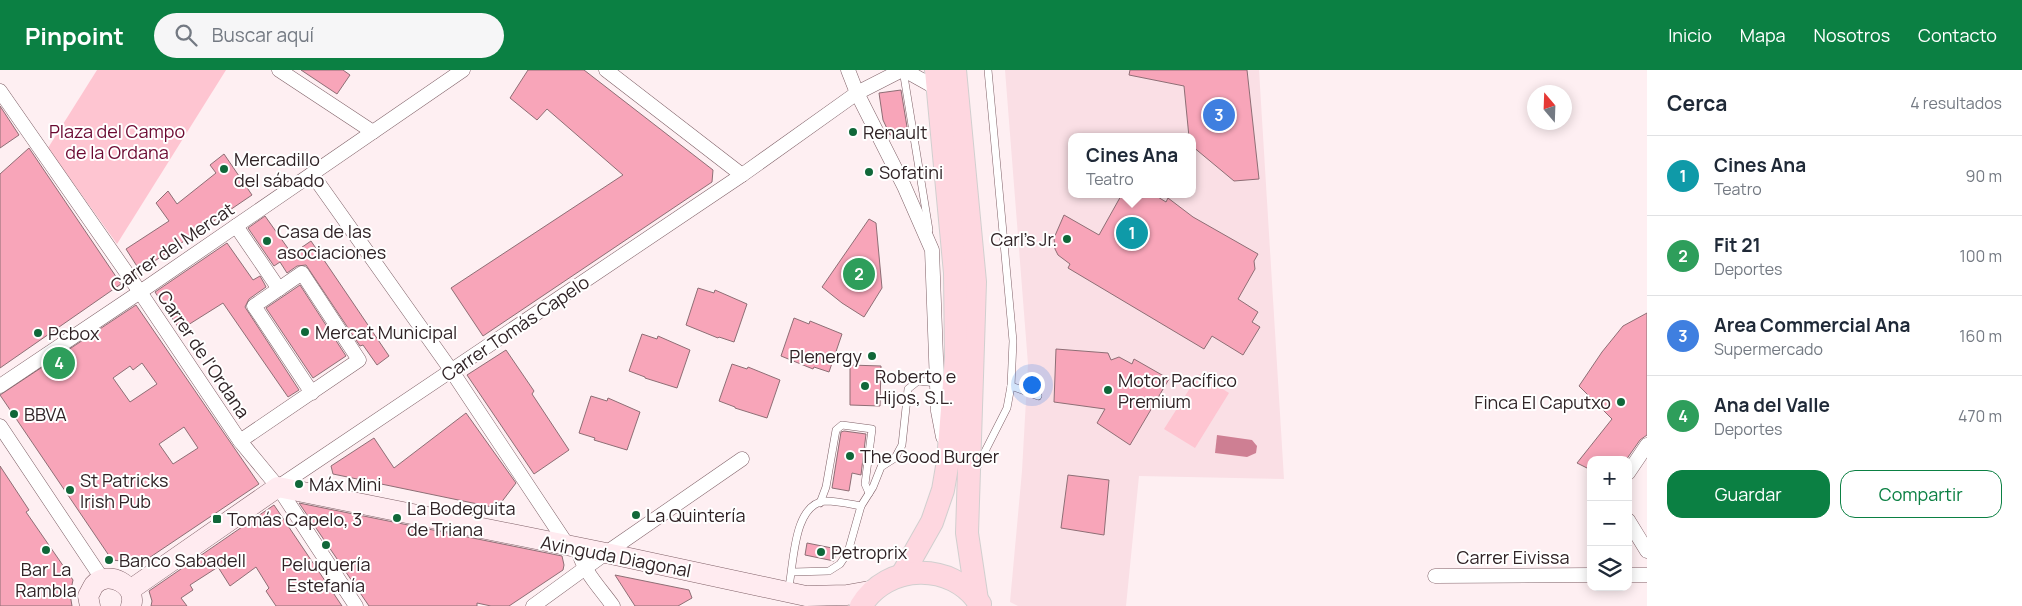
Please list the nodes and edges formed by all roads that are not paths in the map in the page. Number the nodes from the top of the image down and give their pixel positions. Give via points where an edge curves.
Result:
1 (279, 70) edge
2 (463, 70) edge
3 (606, 70) edge
4 (848, 70) edge
5 (903, 70) edge
6 (955, 70) edge
7 (988, 70) edge
8 (937, 80) edge
9 (0, 91) edge
10 (857, 93) junction
11 (373, 132) junction
12 (312, 174) junction
13 (742, 175) junction
14 (236, 226) junction
15 (932, 250) junction
16 (278, 288) junction
17 (140, 292) junction
18 (452, 370) junction
19 (937, 383) junction
20 (0, 386) edge
21 (1011, 386) junction
22 (312, 393) junction
23 (1038, 396) dead end
24 (0, 426) edge
25 (240, 441) junction
26 (1647, 445) edge
27 (742, 459) dead end
28 (948, 461) junction
29 (1632, 467) edge
30 (970, 480) junction
31 (278, 487) junction
32 (869, 493) junction
33 (820, 503) junction
34 (861, 506) junction
35 (1632, 527) edge
36 (573, 547) junction
37 (1647, 551) edge
38 (606, 553) junction
39 (586, 567) junction
40 (792, 572) junction
41 (902, 575) junction
42 (1587, 575) edge
43 (1632, 575) edge
44 (1647, 575) edge
45 (1434, 576) dead end
46 (103, 580) junction
47 (131, 598) edge
48 (804, 598) edge
49 (868, 598) edge
50 (979, 603) edge
51 (90, 606) edge
52 (356, 606) edge
53 (533, 606) edge
54 (613, 606) edge

1 - 11 street
2 - 11 street, Carrer del Mercat
3 - 13 street
4 - 10 street
5 - 8 street
5 - 10 street, Carrer Tomás Capelo
5 - 15 lane
6 - 30 main road via 975,282
7 - 21 lane via 1013,341
8 - 28 main road via 955,273 956,357
9 - 17 street, Carrer de l'Ordana
10 - 13 street, Carrer Tomás Capelo
10 - 15 street
11 - 12 street, Carrer del Mercat
12 - 14 street, Carrer del Mercat
12 - 18 street
13 - 18 street, Carrer Tomás Capelo
14 - 16 street
14 - 17 street, Carrer del Mercat
15 - 19 street
16 - 22 street via 254,306
16 - 22 street via 302,273 359,360
17 - 20 street, Carrer del Mercat
17 - 25 street, Carrer de l'Ordana
18 - 31 street, Carrer Tomás Capelo
18 - 36 street
19 - 28 street via 938,411
19 - 32 lane via 918,381 908,389 902,445 895,458 881,467
21 - 23 lane
21 - 30 lane via 1006,408
22 - 25 street
24 - 46 street
25 - 31 street, Carrer de l'Ordana
26 - 29 street
27 - 38 street
28 - 41 main road via 935,514
30 - 50 main road via 967,533
31 - 36 street, Avinguda Diagonal
31 - 47 street, Carrer Tomás Capelo
31 - 52 street, Carrer de l'Ordana
32 - 33 lane via 864,484 872,429 842,425 836,430
32 - 34 lane
33 - 34 lane
33 - 40 lane via 807,510 798,526
34 - 40 lane via 848,552 840,564 829,571
35 - 37 street
36 - 38 street, Avinguda Diagonal
36 - 39 street
38 - 39 street
38 - 48 street, Avinguda Diagonal
39 - 53 street
39 - 54 street
40 - 48 lane
41 - 49 main road via 892,578
41 - 50 main road via 919,572 952,579 966,588
42 - 45 street, Carrer Eivissa
43 - 44 street
46 - 47 street via 123,582
46 - 51 street via 95,584 88,596
48 - 49 street, Avinguda Diagonal via 847,595

